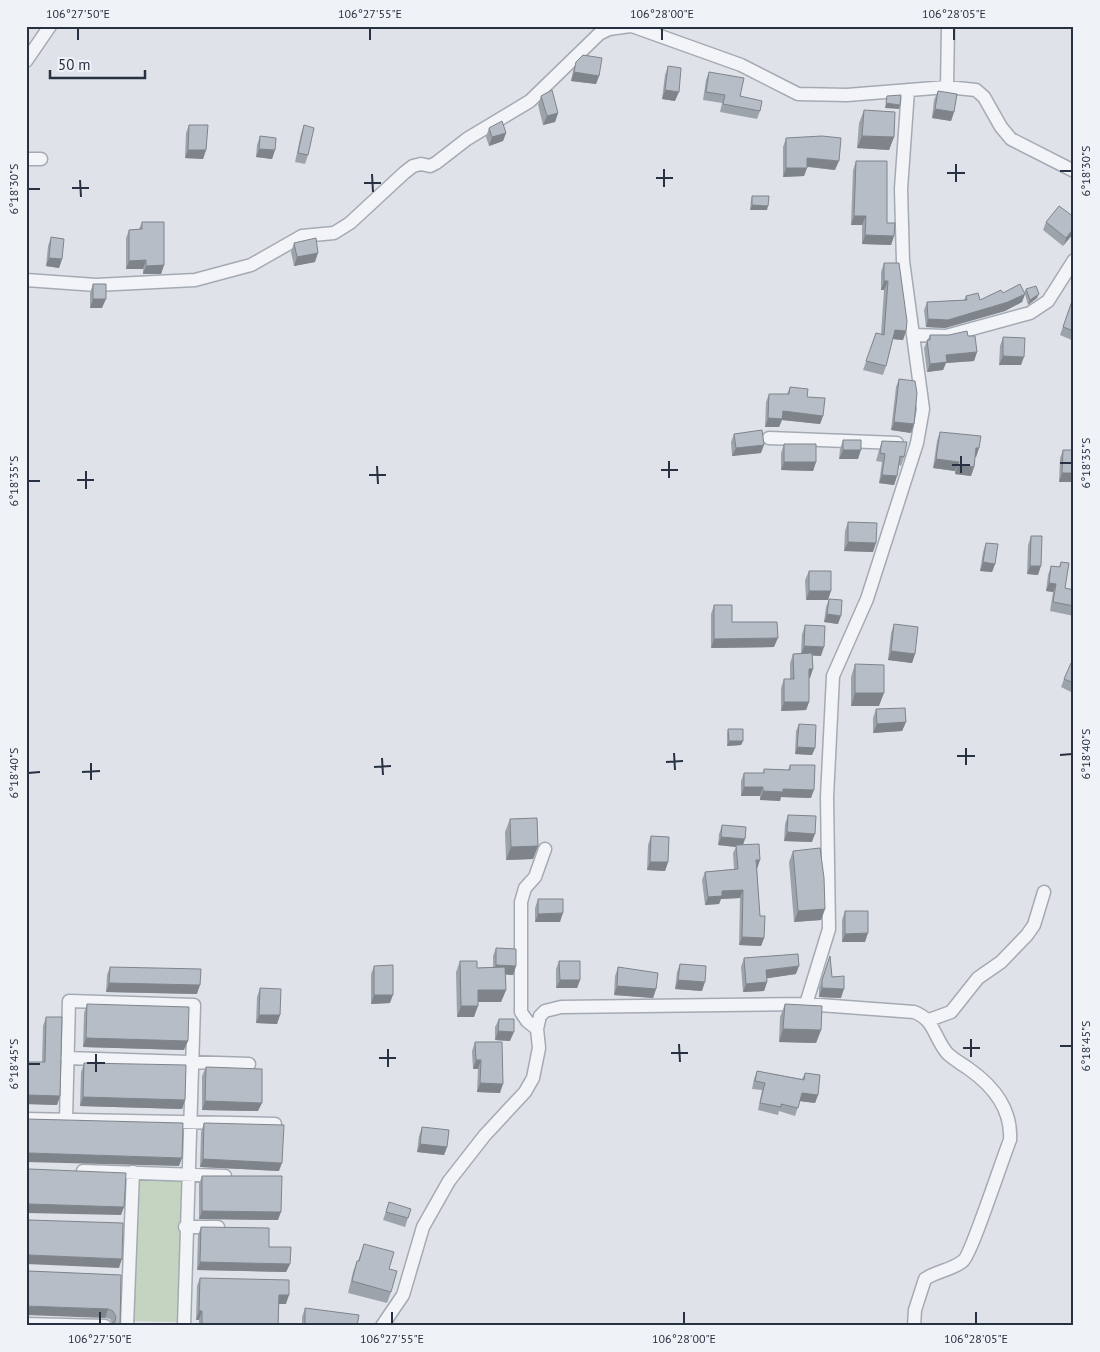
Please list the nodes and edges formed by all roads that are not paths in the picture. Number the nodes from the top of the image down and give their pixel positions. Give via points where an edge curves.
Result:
1 (50, 26) edge
2 (631, 26) edge
3 (948, 26) edge
4 (26, 61) edge
5 (947, 87) junction
6 (908, 90) junction
7 (26, 159) edge
8 (41, 159) dead end
9 (1074, 171) edge
10 (1074, 260) edge
11 (26, 280) edge
12 (912, 335) junction
13 (769, 438) dead end
14 (917, 443) junction
15 (545, 849) dead end
16 (1044, 892) dead end
17 (806, 1004) junction
18 (929, 1020) junction
19 (537, 1029) junction
20 (67, 1058) junction
21 (193, 1061) junction
22 (249, 1064) dead end
23 (26, 1119) edge
24 (66, 1119) junction
25 (190, 1122) junction
26 (275, 1124) edge
27 (74, 1171) edge
28 (132, 1172) junction
29 (187, 1175) junction
30 (236, 1177) edge
31 (185, 1226) junction
32 (234, 1228) edge
33 (26, 1324) edge
34 (105, 1326) edge
35 (127, 1326) edge
36 (184, 1326) edge
37 (382, 1326) edge
38 (914, 1326) edge

1 - 4 street
2 - 6 street via 741,65 798,94 847,95
2 - 11 street via 599,34 530,101 467,139 436,163 413,166 404,172 350,223 334,233 302,236 251,265 195,280 96,285
3 - 5 street
5 - 6 street
5 - 9 street via 976,90 984,97 1000,127 1012,139
6 - 12 street via 901,189 903,261
7 - 8 street
10 - 12 street via 1048,301 1030,313 946,336
12 - 14 street via 923,409
13 - 14 street
14 - 17 street via 867,599 833,676 827,797 829,929
15 - 19 street via 535,877 521,894 521,1012
16 - 18 street via 1034,925 1027,936 1001,962 978,978 951,1012
17 - 18 street via 914,1012
17 - 19 street via 561,1007 545,1011 540,1016
18 - 38 street via 938,1041 950,1055 986,1082 1003,1106 1011,1128 1010,1140 971,1250 965,1260 925,1279 915,1310
19 - 37 street via 539,1048 533,1078 449,1181 423,1227 403,1295
20 - 21 street
20 - 21 street via 69,1001 79,1001 194,1005
20 - 24 street
21 - 22 street
21 - 25 street
23 - 24 street
24 - 25 street
25 - 26 street
25 - 29 street
27 - 28 street
28 - 29 street
28 - 35 street via 124,1276
29 - 30 street
29 - 31 street
31 - 32 street
31 - 36 street via 189,1278
33 - 34 street

